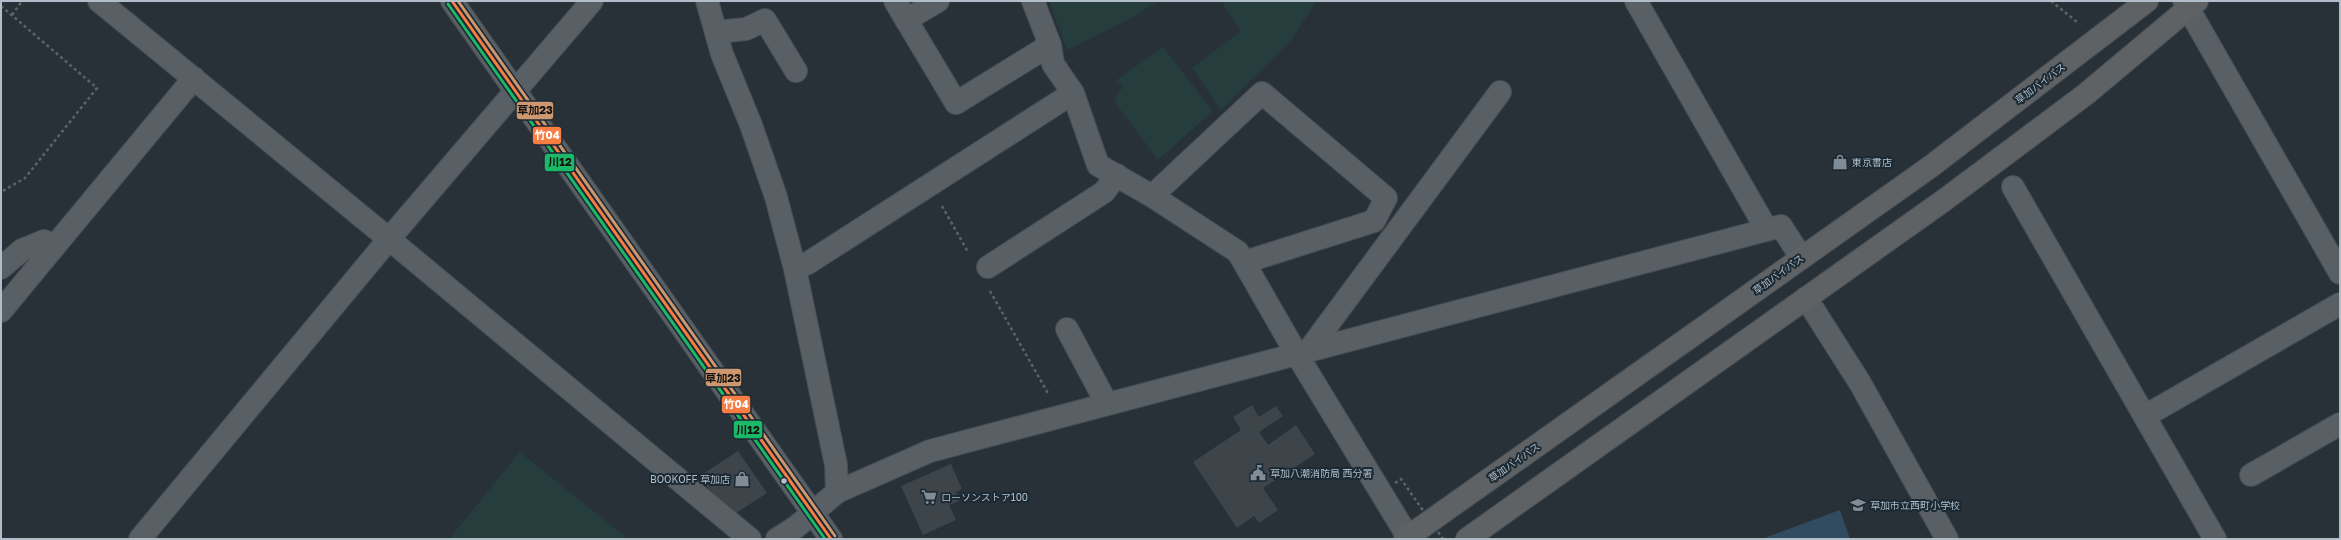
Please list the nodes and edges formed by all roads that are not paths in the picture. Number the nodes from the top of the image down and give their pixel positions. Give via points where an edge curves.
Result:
1 (98, 1) edge
2 (452, 1) edge
3 (592, 1) edge
4 (706, 1) edge
5 (895, 1) edge
6 (938, 1) edge
7 (1033, 1) edge
8 (1636, 1) edge
9 (2147, 1) edge
10 (2190, 4) edge
11 (906, 20) junction
12 (716, 32) junction
13 (1050, 45) junction
14 (796, 71) dead end
15 (194, 78) junction
16 (516, 91) junction
17 (1500, 92) dead end
18 (1073, 93) junction
19 (1117, 175) junction
20 (2013, 187) dead end
21 (1152, 196) junction
22 (1767, 230) junction
23 (389, 239) junction
24 (55, 246) junction
25 (1801, 257) junction
26 (1245, 262) junction
27 (1, 268) edge
28 (794, 269) junction
29 (981, 269) road end
30 (2340, 273) edge
31 (1806, 298) junction
32 (2340, 304) edge
33 (1, 311) edge
34 (1067, 329) dead end
35 (1303, 351) junction
36 (1107, 404) junction
37 (2145, 416) junction
38 (2340, 424) edge
39 (2250, 475) dead end
40 (837, 492) junction
41 (813, 512) junction
42 (1406, 538) edge
43 (140, 539) edge
44 (750, 539) edge
45 (777, 539) edge
46 (831, 539) edge
47 (1467, 539) edge
48 (1947, 539) edge
49 (2215, 539) edge

1 - 15 street
2 - 16 street
3 - 16 street
4 - 12 street
5 - 11 street
6 - 11 street
7 - 13 street
8 - 22 street
9 - 25 highway, 草加バイパス via 1930,167
10 - 30 street
10 - 31 highway via 2086,94 1943,201
11 - 13 street via 956,103
12 - 14 street via 746,30 765,20
12 - 28 street via 776,197
13 - 18 street via 1054,64
15 - 23 street
15 - 24 street
16 - 23 street
16 - 41 street
17 - 35 street
18 - 19 street via 1098,164
18 - 28 street via 931,186 808,263
19 - 21 street
19 - 29 street via 1104,192
20 - 37 street
21 - 26 street via 1238,252
21 - 26 street via 1262,93 1386,198 1374,221
22 - 25 street via 1781,226
22 - 35 street
23 - 43 street
23 - 44 street
24 - 27 street via 44,240 22,250
24 - 33 street
25 - 42 highway, 草加バイパス
26 - 35 street
28 - 40 street via 836,465
31 - 47 highway
31 - 48 street via 1860,383
32 - 37 street
34 - 36 street
35 - 36 street
35 - 42 street
36 - 40 street via 930,450
37 - 49 street
38 - 39 street
40 - 41 street
41 - 45 street
41 - 46 street

